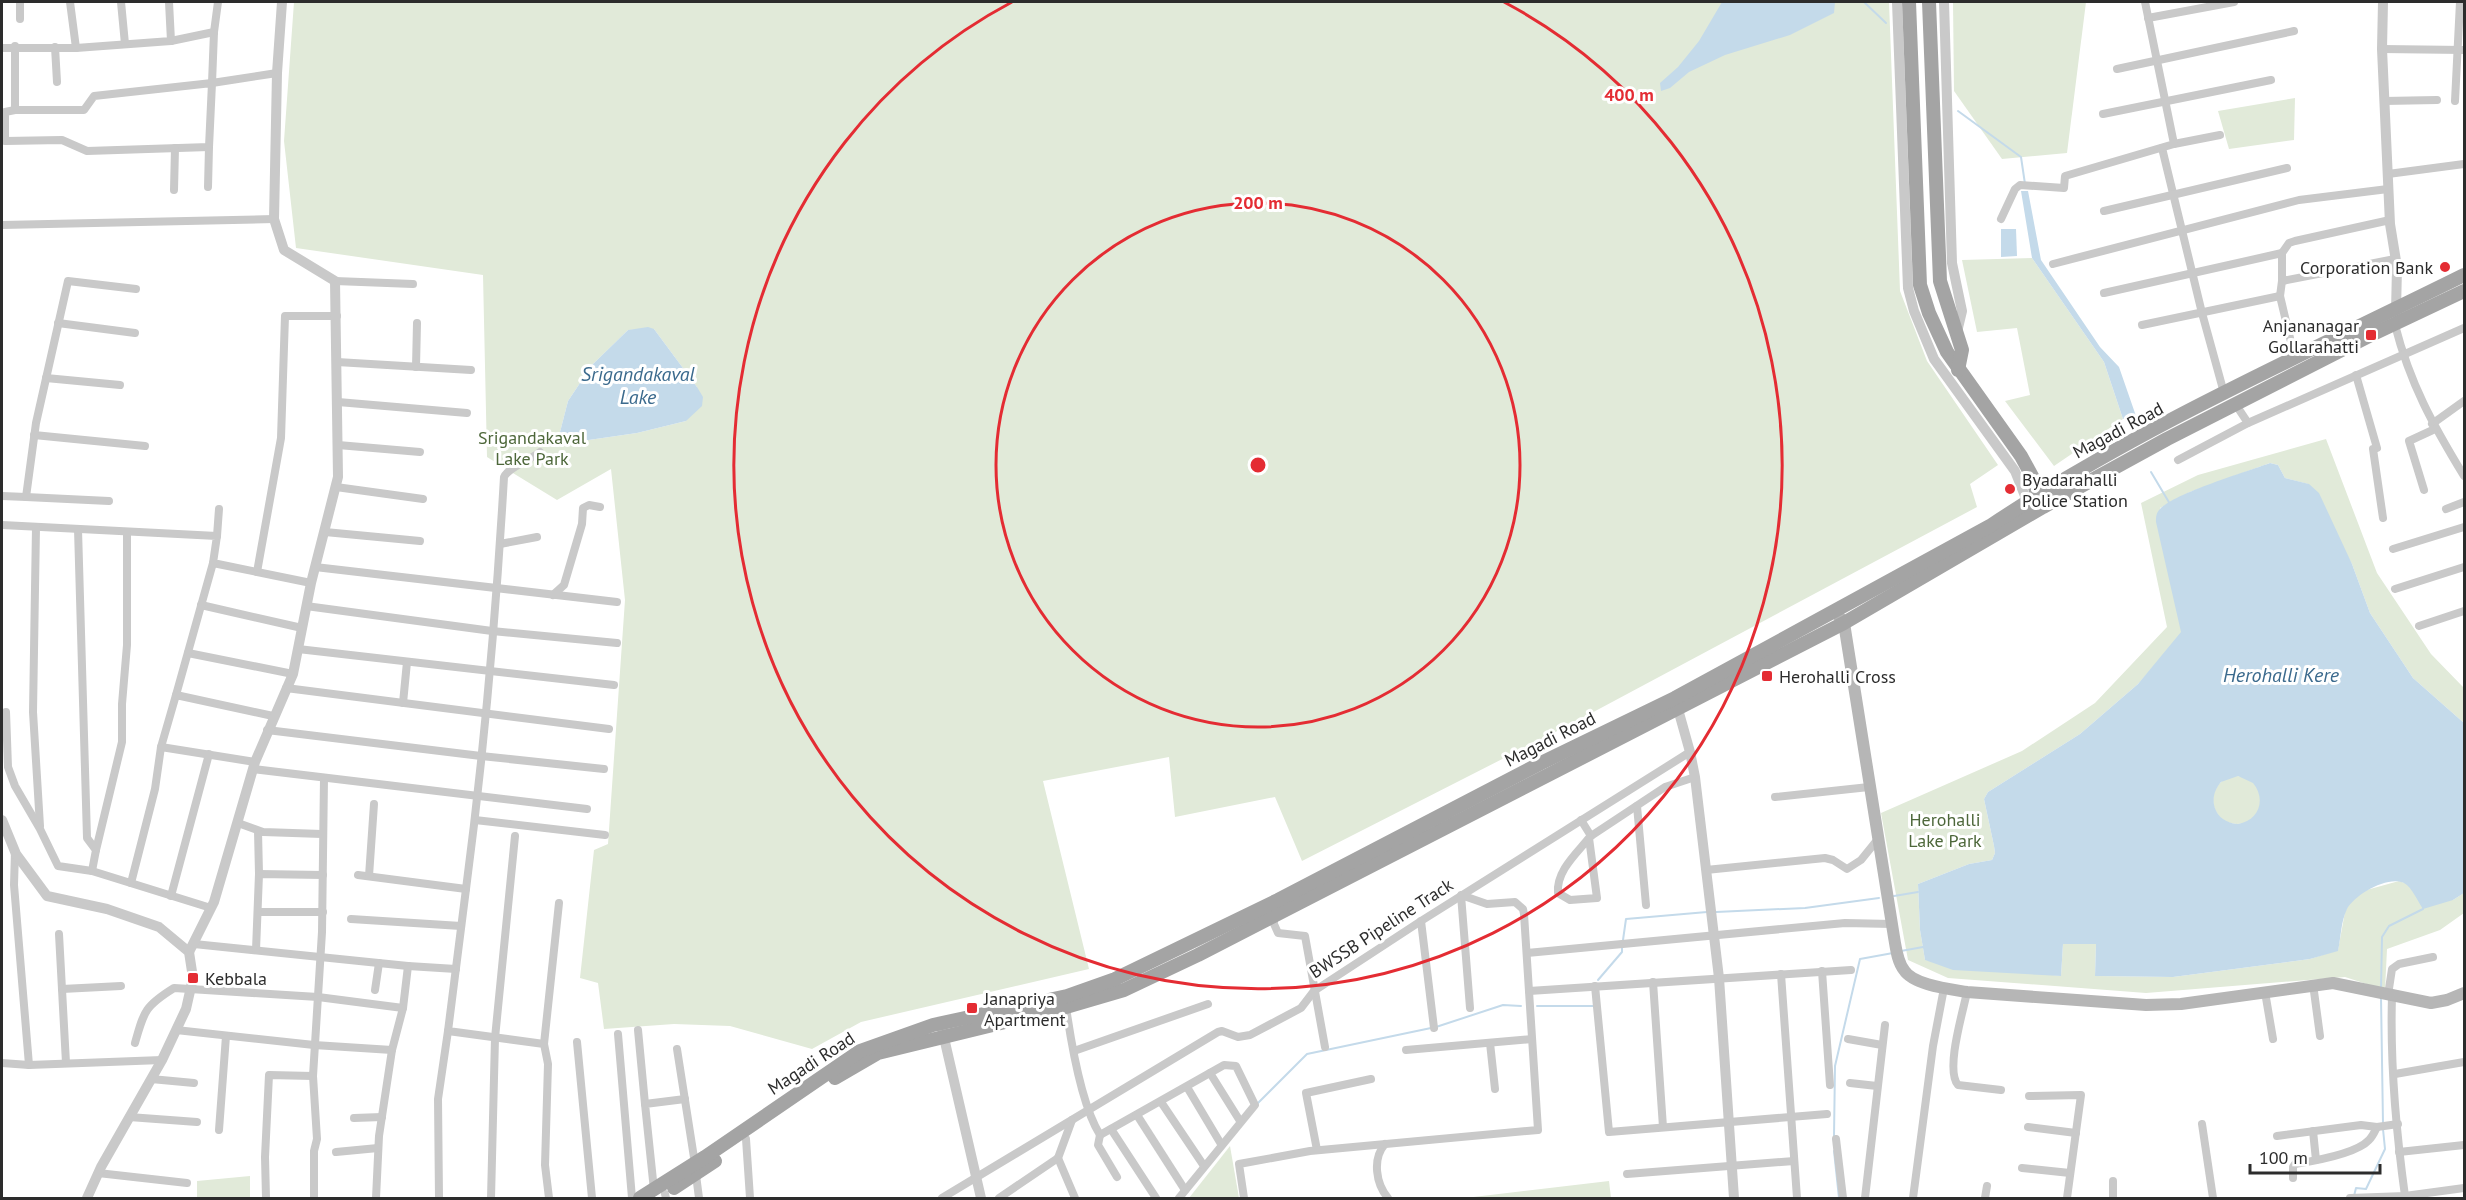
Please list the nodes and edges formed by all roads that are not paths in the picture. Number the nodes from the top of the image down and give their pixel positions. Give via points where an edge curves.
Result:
1 (20, 2) edge
2 (70, 2) edge
3 (121, 2) edge
4 (168, 2) edge
5 (218, 2) edge
6 (282, 2) edge
7 (1897, 2) edge
8 (1909, 2) edge
9 (1929, 2) edge
10 (1944, 2) edge
11 (2145, 2) edge
12 (2234, 2) edge
13 (2383, 2) edge
14 (2460, 2) edge
15 (2148, 18) junction
16 (20, 19) dead end
17 (2294, 31) dead end
18 (214, 32) junction
19 (171, 41) junction
20 (125, 44) junction
21 (15, 46) junction
22 (55, 47) junction
23 (2, 48) edge
24 (76, 48) junction
25 (2382, 49) junction
26 (2461, 50) edge
27 (2157, 61) junction
28 (2116, 69) dead end
29 (277, 73) junction
30 (2271, 80) dead end
31 (57, 82) dead end
32 (212, 83) junction
33 (2164, 100) junction
34 (2437, 100) dead end
35 (2384, 101) junction
36 (2455, 101) dead end
37 (15, 110) junction
38 (2103, 114) dead end
39 (2220, 135) dead end
40 (2174, 144) junction
41 (209, 147) junction
42 (175, 148) junction
43 (2162, 148) junction
44 (2464, 164) edge
45 (2287, 168) dead end
46 (2388, 174) junction
47 (208, 187) dead end
48 (2388, 189) junction
49 (174, 190) dead end
50 (2173, 195) junction
51 (2104, 211) dead end
52 (274, 219) junction
53 (2001, 219) dead end
54 (2390, 220) junction
55 (2, 225) edge
56 (2182, 230) junction
57 (2282, 253) junction
58 (2396, 259) junction
59 (2053, 264) dead end
60 (2192, 273) junction
61 (2464, 274) edge
62 (335, 281) junction
63 (2282, 281) junction
64 (413, 284) dead end
65 (136, 289) dead end
66 (2464, 291) edge
67 (2104, 293) dead end
68 (2280, 296) junction
69 (2397, 308) junction
70 (2202, 313) junction
71 (337, 316) junction
72 (58, 323) junction
73 (417, 323) dead end
74 (2142, 325) dead end
75 (2395, 325) junction
76 (2464, 328) edge
77 (135, 333) dead end
78 (1956, 334) junction
79 (2403, 355) junction
80 (2295, 359) junction
81 (337, 362) junction
82 (416, 367) junction
83 (471, 370) dead end
84 (1958, 370) junction
85 (2356, 375) junction
86 (46, 378) junction
87 (120, 385) dead end
88 (2224, 393) junction
89 (2464, 401) edge
90 (338, 402) junction
91 (2236, 405) junction
92 (466, 413) dead end
93 (2248, 423) junction
94 (2434, 426) junction
95 (34, 435) junction
96 (2146, 443) junction
97 (338, 444) junction
98 (145, 446) dead end
99 (420, 452) dead end
100 (540, 452) dead end
101 (2178, 460) dead end
102 (2464, 476) edge
103 (336, 487) junction
104 (2424, 490) dead end
105 (2, 496) edge
106 (26, 497) junction
107 (423, 499) dead end
108 (109, 501) dead end
109 (2036, 501) junction
110 (2464, 502) edge
111 (600, 507) dead end
112 (219, 509) dead end
113 (2446, 509) dead end
114 (2383, 518) dead end
115 (2, 525) edge
116 (36, 527) junction
117 (2464, 527) edge
118 (78, 529) junction
119 (127, 532) junction
120 (325, 532) junction
121 (217, 536) junction
122 (537, 537) dead end
123 (420, 541) dead end
124 (500, 544) junction
125 (2393, 549) dead end
126 (213, 563) junction
127 (315, 567) junction
128 (2464, 567) edge
129 (257, 572) junction
130 (311, 583) junction
131 (496, 588) junction
132 (2395, 589) dead end
133 (553, 595) junction
134 (617, 602) dead end
135 (201, 605) junction
136 (306, 606) junction
137 (2464, 611) edge
138 (1840, 617) junction
139 (2419, 626) dead end
140 (302, 628) junction
141 (492, 631) junction
142 (617, 644) dead end
143 (298, 649) junction
144 (188, 652) junction
145 (407, 662) junction
146 (488, 671) junction
147 (293, 674) junction
148 (614, 685) dead end
149 (286, 688) junction
150 (176, 695) junction
151 (1676, 703) junction
152 (403, 704) junction
153 (6, 712) dead end
154 (484, 714) junction
155 (273, 716) junction
156 (609, 729) dead end
157 (267, 730) junction
158 (161, 747) junction
159 (1690, 752) junction
160 (209, 754) junction
161 (481, 756) junction
162 (254, 766) junction
163 (604, 769) dead end
164 (1655, 773) junction
165 (1695, 777) junction
166 (324, 778) junction
167 (1665, 787) junction
168 (1869, 787) junction
169 (478, 796) junction
170 (1775, 797) dead end
171 (374, 804) dead end
172 (1637, 806) junction
173 (587, 809) dead end
174 (2, 820) edge
175 (475, 820) junction
176 (1581, 820) junction
177 (238, 823) junction
178 (40, 829) junction
179 (258, 831) junction
180 (322, 834) junction
181 (605, 835) dead end
182 (515, 836) dead end
183 (1590, 837) junction
184 (1878, 839) junction
185 (96, 850) junction
186 (15, 851) junction
187 (1706, 870) junction
188 (92, 871) junction
189 (260, 874) junction
190 (323, 875) junction
191 (358, 875) dead end
192 (369, 876) junction
193 (131, 883) junction
194 (466, 889) junction
195 (1461, 895) junction
196 (171, 896) junction
197 (559, 903) dead end
198 (1646, 905) dead end
199 (211, 908) junction
200 (258, 912) junction
201 (322, 912) junction
202 (1274, 915) junction
203 (351, 919) dead end
204 (1420, 921) junction
205 (1892, 924) junction
206 (461, 926) junction
207 (59, 934) dead end
208 (1715, 936) junction
209 (191, 948) junction
210 (256, 950) junction
211 (1527, 953) junction
212 (321, 956) junction
213 (2433, 957) dead end
214 (379, 963) junction
215 (408, 966) junction
216 (456, 969) junction
217 (1851, 969) dead end
218 (1822, 972) junction
219 (1781, 974) junction
220 (1719, 978) junction
221 (1653, 982) junction
222 (2313, 984) junction
223 (120, 986) dead end
224 (1594, 986) junction
225 (191, 988) junction
226 (1944, 988) junction
227 (62, 989) junction
228 (375, 990) dead end
229 (1314, 991) junction
230 (1529, 991) junction
231 (1967, 992) junction
232 (2265, 992) junction
233 (2464, 993) edge
234 (2385, 995) junction
235 (318, 997) junction
236 (1208, 1004) dead end
237 (403, 1008) junction
238 (1066, 1008) junction
239 (1470, 1008) dead end
240 (1885, 1025) dead end
241 (1434, 1028) dead end
242 (176, 1030) junction
243 (638, 1030) dead end
244 (942, 1030) junction
245 (448, 1031) junction
246 (618, 1034) dead end
247 (226, 1036) junction
248 (2320, 1036) dead end
249 (495, 1038) junction
250 (1532, 1039) junction
251 (1848, 1039) dead end
252 (2274, 1040) dead end
253 (578, 1042) dead end
254 (135, 1043) dead end
255 (1490, 1043) junction
256 (314, 1044) junction
257 (544, 1044) junction
258 (1882, 1045) junction
259 (1325, 1047) dead end
260 (677, 1049) dead end
261 (392, 1050) junction
262 (1406, 1050) dead end
263 (1074, 1051) junction
264 (162, 1060) junction
265 (2464, 1062) edge
266 (2, 1063) edge
267 (66, 1063) junction
268 (29, 1065) junction
269 (1210, 1073) junction
270 (2395, 1074) junction
271 (314, 1076) junction
272 (151, 1079) junction
273 (1371, 1079) dead end
274 (194, 1083) dead end
275 (1850, 1083) dead end
276 (1830, 1085) dead end
277 (1877, 1086) junction
278 (1187, 1087) junction
279 (1495, 1089) dead end
280 (2001, 1090) dead end
281 (2029, 1096) dead end
282 (685, 1099) junction
283 (1161, 1102) junction
284 (645, 1104) junction
285 (1089, 1110) junction
286 (1827, 1114) dead end
287 (1137, 1115) junction
288 (1791, 1116) junction
289 (129, 1117) junction
290 (382, 1117) junction
291 (354, 1118) dead end
292 (1072, 1120) junction
293 (1240, 1121) junction
294 (1729, 1121) junction
295 (197, 1122) dead end
296 (2202, 1124) dead end
297 (2398, 1124) junction
298 (2381, 1126) junction
299 (1663, 1127) junction
300 (2028, 1127) dead end
301 (1111, 1129) junction
302 (219, 1130) dead end
303 (2313, 1131) junction
304 (2076, 1133) junction
305 (1100, 1135) junction
306 (2277, 1136) dead end
307 (746, 1139) junction
308 (1836, 1139) dead end
309 (1221, 1144) junction
310 (1385, 1144) junction
311 (2464, 1145) edge
312 (378, 1148) junction
313 (1317, 1150) junction
314 (336, 1152) dead end
315 (2399, 1152) junction
316 (1058, 1158) junction
317 (2316, 1160) junction
318 (1794, 1161) junction
319 (1204, 1166) junction
320 (1732, 1166) junction
321 (2022, 1168) dead end
322 (695, 1169) junction
323 (100, 1170) junction
324 (2070, 1173) junction
325 (1627, 1174) dead end
326 (976, 1177) junction
327 (1117, 1177) dead end
328 (2293, 1178) dead end
329 (2113, 1181) dead end
330 (187, 1183) dead end
331 (1987, 1186) dead end
332 (2464, 1188) edge
333 (1185, 1190) junction
334 (660, 1195) edge
335 (2405, 1196) junction
336 (87, 1198) edge
337 (266, 1198) edge
338 (314, 1198) edge
339 (376, 1198) edge
340 (439, 1198) edge
341 (491, 1198) edge
342 (549, 1198) edge
343 (592, 1198) edge
344 (632, 1198) edge
345 (640, 1198) edge
346 (699, 1198) edge
347 (750, 1198) edge
348 (942, 1198) edge
349 (981, 1198) edge
350 (999, 1198) edge
351 (1075, 1198) edge
352 (1156, 1198) edge
353 (1179, 1198) edge
354 (1244, 1198) edge
355 (1388, 1198) edge
356 (1734, 1198) edge
357 (1797, 1198) edge
358 (1843, 1198) edge
359 (1865, 1198) edge
360 (1913, 1198) edge
361 (1985, 1198) edge
362 (2067, 1198) edge
363 (2113, 1198) edge
364 (2213, 1198) edge
365 (2350, 1198) edge

1 - 16 street
2 - 24 street
3 - 20 street
4 - 19 street
5 - 18 street
6 - 29 street
7 - 109 street via 1908,288 1914,311 1934,359
8 - 84 main road via 1920,285 1929,313
9 - 78 main road via 1940,281
10 - 78 street via 1952,263 1962,310
11 - 15 street
12 - 15 street
13 - 25 street
14 - 26 street
15 - 27 street
17 - 27 street
18 - 19 street
18 - 32 street
19 - 20 street
20 - 24 street
21 - 22 street
21 - 23 street
21 - 37 street
22 - 24 street
22 - 31 street
25 - 26 street
25 - 35 street
26 - 36 street
27 - 28 street
27 - 33 street
29 - 32 street
29 - 52 street
30 - 33 street
32 - 37 street via 94,96 84,110
32 - 41 street
33 - 38 street
33 - 40 street
34 - 35 street
35 - 46 street
37 - 42 street via 5,112 5,141 62,140 87,151
39 - 40 street
40 - 43 street
41 - 42 street
41 - 47 street
42 - 49 street
43 - 50 street
43 - 53 street via 2065,176 2064,188 2020,185 2014,189
44 - 46 street
45 - 50 street
46 - 48 street
48 - 54 street
48 - 56 street via 2299,200
50 - 51 street
50 - 56 street
52 - 55 street
52 - 62 street via 284,250
54 - 57 street via 2295,241
54 - 58 street
56 - 59 street
56 - 60 street
57 - 60 street
57 - 63 street
58 - 63 street
58 - 69 street
60 - 67 street
60 - 70 street
61 - 69 main road, Magadi Road
62 - 64 street
62 - 71 street
63 - 68 street
65 - 72 street via 68,281
66 - 75 main road, Magadi Road
68 - 70 street
68 - 80 street
69 - 75 street
69 - 80 main road, Magadi Road
70 - 74 street
70 - 88 street
71 - 81 street
71 - 129 street via 285,316 281,438
72 - 77 street
72 - 86 street
73 - 82 street
75 - 79 street
75 - 91 main road, Magadi Road
76 - 79 street
78 - 84 main road via 1962,350
79 - 85 street
79 - 94 street
80 - 88 main road, Magadi Road
81 - 82 street
81 - 90 street
82 - 83 street
84 - 109 main road via 2021,456 2033,478
85 - 93 street
85 - 114 street via 2377,448 2373,449
86 - 87 street
86 - 95 street
88 - 96 main road, Magadi Road
89 - 94 street
90 - 92 street
90 - 97 street
91 - 93 street
91 - 96 main road, Magadi Road
93 - 101 street
94 - 102 street
94 - 104 street via 2409,441
95 - 98 street
95 - 106 street
96 - 109 main road, Magadi Road
97 - 99 street
97 - 103 street
100 - 124 street via 506,472
103 - 107 street
103 - 120 street
105 - 106 street
106 - 108 street
109 - 138 main road, Magadi Road via 1993,531
110 - 113 street
111 - 133 street via 583,508 564,585
112 - 121 street
115 - 116 street
116 - 118 street
116 - 178 street via 33,711
117 - 125 street
118 - 119 street
118 - 185 street via 87,838
119 - 121 street
119 - 185 street via 122,742
120 - 123 street
120 - 127 street
121 - 126 street
122 - 124 street
124 - 131 street
126 - 129 street
126 - 135 street
127 - 130 street
127 - 131 street
128 - 132 street
129 - 130 street
130 - 136 street
131 - 133 street
131 - 141 street
133 - 134 street
135 - 140 street
135 - 144 street
136 - 140 street
136 - 141 street
137 - 139 street
138 - 151 main road, Magadi Road
138 - 168 main road
140 - 143 street
141 - 142 street
141 - 146 street
143 - 145 street
143 - 147 street
144 - 147 street
144 - 150 street
145 - 146 street
145 - 152 street
146 - 148 street
146 - 154 street
147 - 149 street
149 - 152 street
149 - 155 street
150 - 155 street
150 - 158 street
151 - 159 street
151 - 202 main road, Magadi Road
151 - 244 main road, Magadi Road via 1541,763 1115,980
152 - 154 street
153 - 178 street via 8,767
154 - 156 street
154 - 161 street
155 - 157 street
157 - 161 street
157 - 162 street
158 - 160 street
158 - 193 street via 155,789
159 - 164 street, BWSSB Pipeline Track
159 - 165 street
160 - 162 street
160 - 196 street
161 - 163 street
161 - 169 street
162 - 166 street
162 - 177 street
164 - 167 street
164 - 176 street, BWSSB Pipeline Track
165 - 167 street
165 - 187 street
166 - 169 street
166 - 180 street
167 - 172 street
168 - 170 street
168 - 184 main road
169 - 173 street
169 - 175 street
171 - 192 street
172 - 183 street
172 - 198 street
174 - 186 street
175 - 181 street
175 - 194 street
176 - 183 street
176 - 195 street, BWSSB Pipeline Track
177 - 179 street
177 - 199 street
178 - 188 street via 58,866
179 - 180 street
179 - 189 street
180 - 190 street
182 - 249 street
183 - 183 street via 1597,898 1570,900 1558,893 1558,881
184 - 187 street via 1861,860 1847,869 1825,858
184 - 205 main road
185 - 188 street
186 - 209 street via 47,896 106,909 159,927
186 - 268 street via 14,885
187 - 208 street
188 - 193 street
189 - 190 street
189 - 200 street
190 - 201 street
191 - 192 street
192 - 194 street
193 - 196 street
194 - 206 street
195 - 204 street, BWSSB Pipeline Track
195 - 211 street via 1487,904 1520,905
195 - 239 street
196 - 199 street
197 - 257 street
199 - 209 street
200 - 201 street
200 - 210 street
201 - 212 street
202 - 229 street via 1278,933 1305,936
202 - 238 main road, Magadi Road via 1124,990
203 - 206 street
204 - 229 street, BWSSB Pipeline Track
204 - 241 street
205 - 208 street via 1845,923
205 - 226 main road via 1905,972
206 - 216 street
207 - 227 street
208 - 211 street
208 - 220 street
209 - 210 street
209 - 225 street
210 - 212 street
211 - 230 street
212 - 214 street
212 - 235 street
213 - 234 street via 2392,969
214 - 215 street
214 - 228 street
215 - 216 street
215 - 237 street
216 - 245 street
217 - 218 street
218 - 219 street
218 - 276 street
219 - 220 street
219 - 288 street
220 - 221 street
220 - 294 street
221 - 224 street
221 - 299 street
222 - 232 main road
222 - 234 main road via 2344,984
222 - 248 street
223 - 227 street
224 - 230 street
224 - 299 street via 1609,1132
225 - 235 street
225 - 242 street
225 - 254 street via 174,988 156,999 144,1012
226 - 231 main road
226 - 360 street
227 - 267 street
229 - 259 street
229 - 285 street, BWSSB Pipeline Track via 1301,1008 1271,1025 1238,1037 1218,1032
230 - 250 street
231 - 232 main road via 2146,1005
231 - 280 street via 1953,1077 1958,1085
232 - 252 street
233 - 234 main road via 2431,1003
234 - 270 street
235 - 237 street
235 - 256 street
236 - 263 street
237 - 261 street
238 - 244 main road, Magadi Road
238 - 263 street
240 - 258 street
242 - 247 street
242 - 264 street
243 - 284 street
244 - 307 main road, Magadi Road via 870,1057
244 - 322 main road, Magadi Road via 860,1051
244 - 326 street
245 - 249 street
245 - 340 street via 438,1099
246 - 344 street
247 - 256 street
247 - 302 street
249 - 257 street
249 - 341 street
250 - 255 street
250 - 310 street via 1538,1130
251 - 258 street
253 - 343 street
255 - 262 street
255 - 279 street
256 - 261 street
256 - 271 street
257 - 342 street via 548,1064 545,1165
258 - 277 street
260 - 282 street
261 - 290 street
263 - 285 street
264 - 267 street
264 - 272 street
265 - 270 street
266 - 268 street
267 - 268 street
269 - 278 street
269 - 293 street
269 - 293 street via 1224,1065 1236,1066 1255,1103
270 - 297 street
271 - 337 street via 269,1075
271 - 338 street
272 - 274 street
272 - 289 street
273 - 313 street via 1306,1093
275 - 277 street
277 - 359 street
278 - 283 street
278 - 309 street
281 - 304 street via 2081,1095
282 - 284 street
282 - 322 street
283 - 287 street
283 - 319 street
284 - 334 street
285 - 292 street, BWSSB Pipeline Track
285 - 305 street
286 - 288 street
287 - 301 street
287 - 333 street
288 - 294 street
288 - 318 street
289 - 295 street
289 - 323 street
290 - 291 street
290 - 312 street
292 - 316 street
292 - 326 street, BWSSB Pipeline Track
293 - 309 street
294 - 299 street
294 - 320 street
296 - 364 street
297 - 298 street
297 - 315 street
298 - 303 street
298 - 317 street via 2356,1148
300 - 304 street
301 - 305 street
301 - 352 street
303 - 306 street
303 - 317 street
304 - 324 street
305 - 327 street via 1098,1145
307 - 322 main road, Magadi Road
307 - 347 street
308 - 358 street
309 - 319 street
310 - 313 street
310 - 355 street via 1379,1151 1377,1174
311 - 315 street
312 - 314 street
312 - 339 street
313 - 354 street via 1239,1164
315 - 335 street
316 - 350 street
316 - 351 street
317 - 328 street via 2295,1164
318 - 320 street
318 - 357 street
319 - 333 street
320 - 325 street
320 - 356 street
321 - 324 street
322 - 334 main road, Magadi Road
322 - 346 street
323 - 330 street
323 - 336 street
324 - 362 street
326 - 348 street, BWSSB Pipeline Track
326 - 349 street
329 - 363 street
331 - 361 street
332 - 335 street
333 - 353 street
334 - 345 main road, Magadi Road
335 - 365 street

